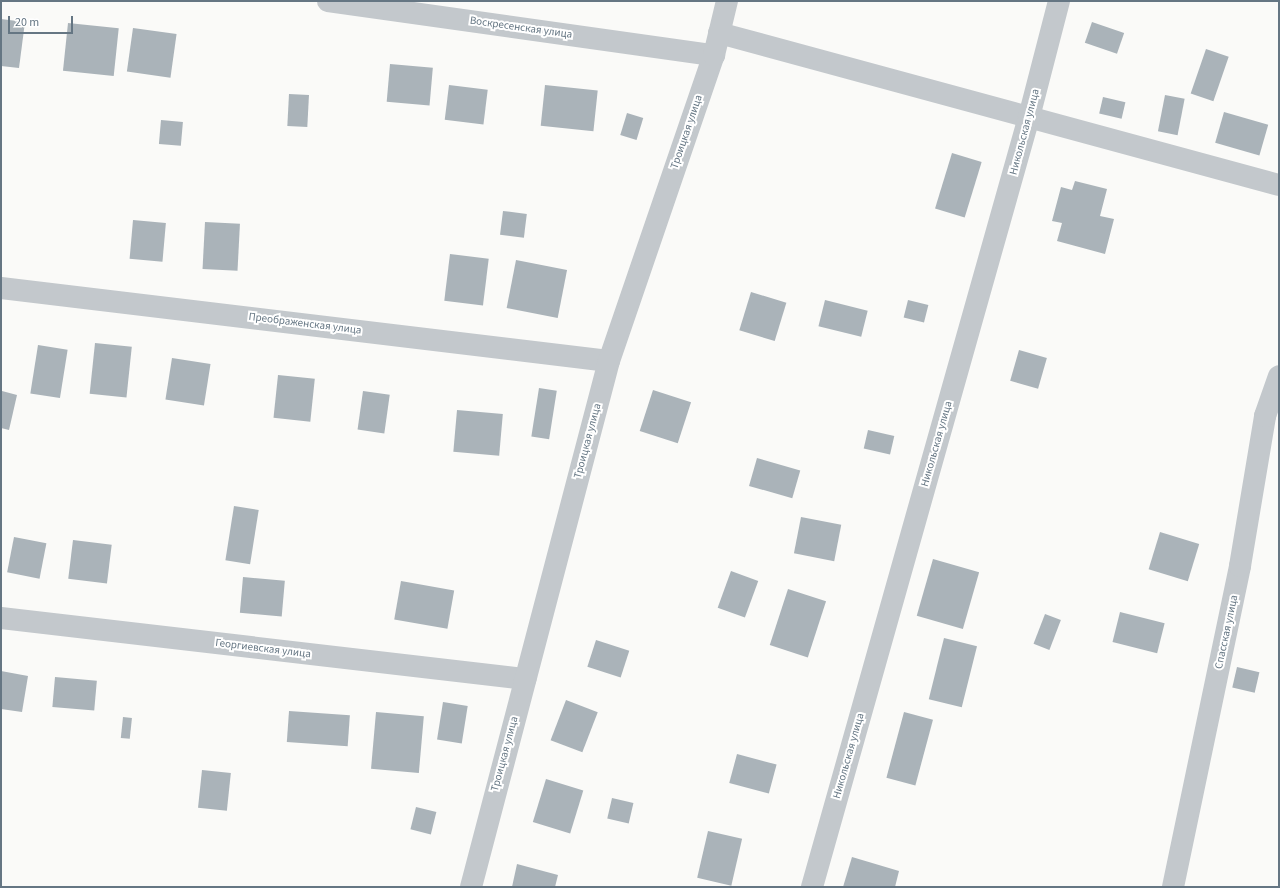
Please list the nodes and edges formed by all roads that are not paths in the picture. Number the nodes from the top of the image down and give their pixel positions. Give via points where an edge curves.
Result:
1 (328, 1) edge
2 (727, 1) edge
3 (1059, 1) edge
4 (719, 33) junction
5 (714, 55) junction
6 (1030, 117) junction
7 (1279, 185) edge
8 (1, 288) edge
9 (609, 361) junction
10 (1279, 376) edge
11 (1, 618) edge
12 (525, 679) junction
13 (471, 887) edge
14 (812, 887) edge
15 (1173, 887) edge

1 - 5 street, Воскресенская улица
2 - 4 street, Троицкая улица
3 - 6 street, Никольская улица
4 - 5 street, Троицкая улица
4 - 6 street
5 - 9 street, Троицкая улица
6 - 7 street
6 - 14 street, Никольская улица
8 - 9 street, Преображенская улица
9 - 12 street, Троицкая улица
10 - 15 street, Спасская улица via 1265,416 1240,566
11 - 12 street, Георгиевская улица
12 - 13 street, Троицкая улица

